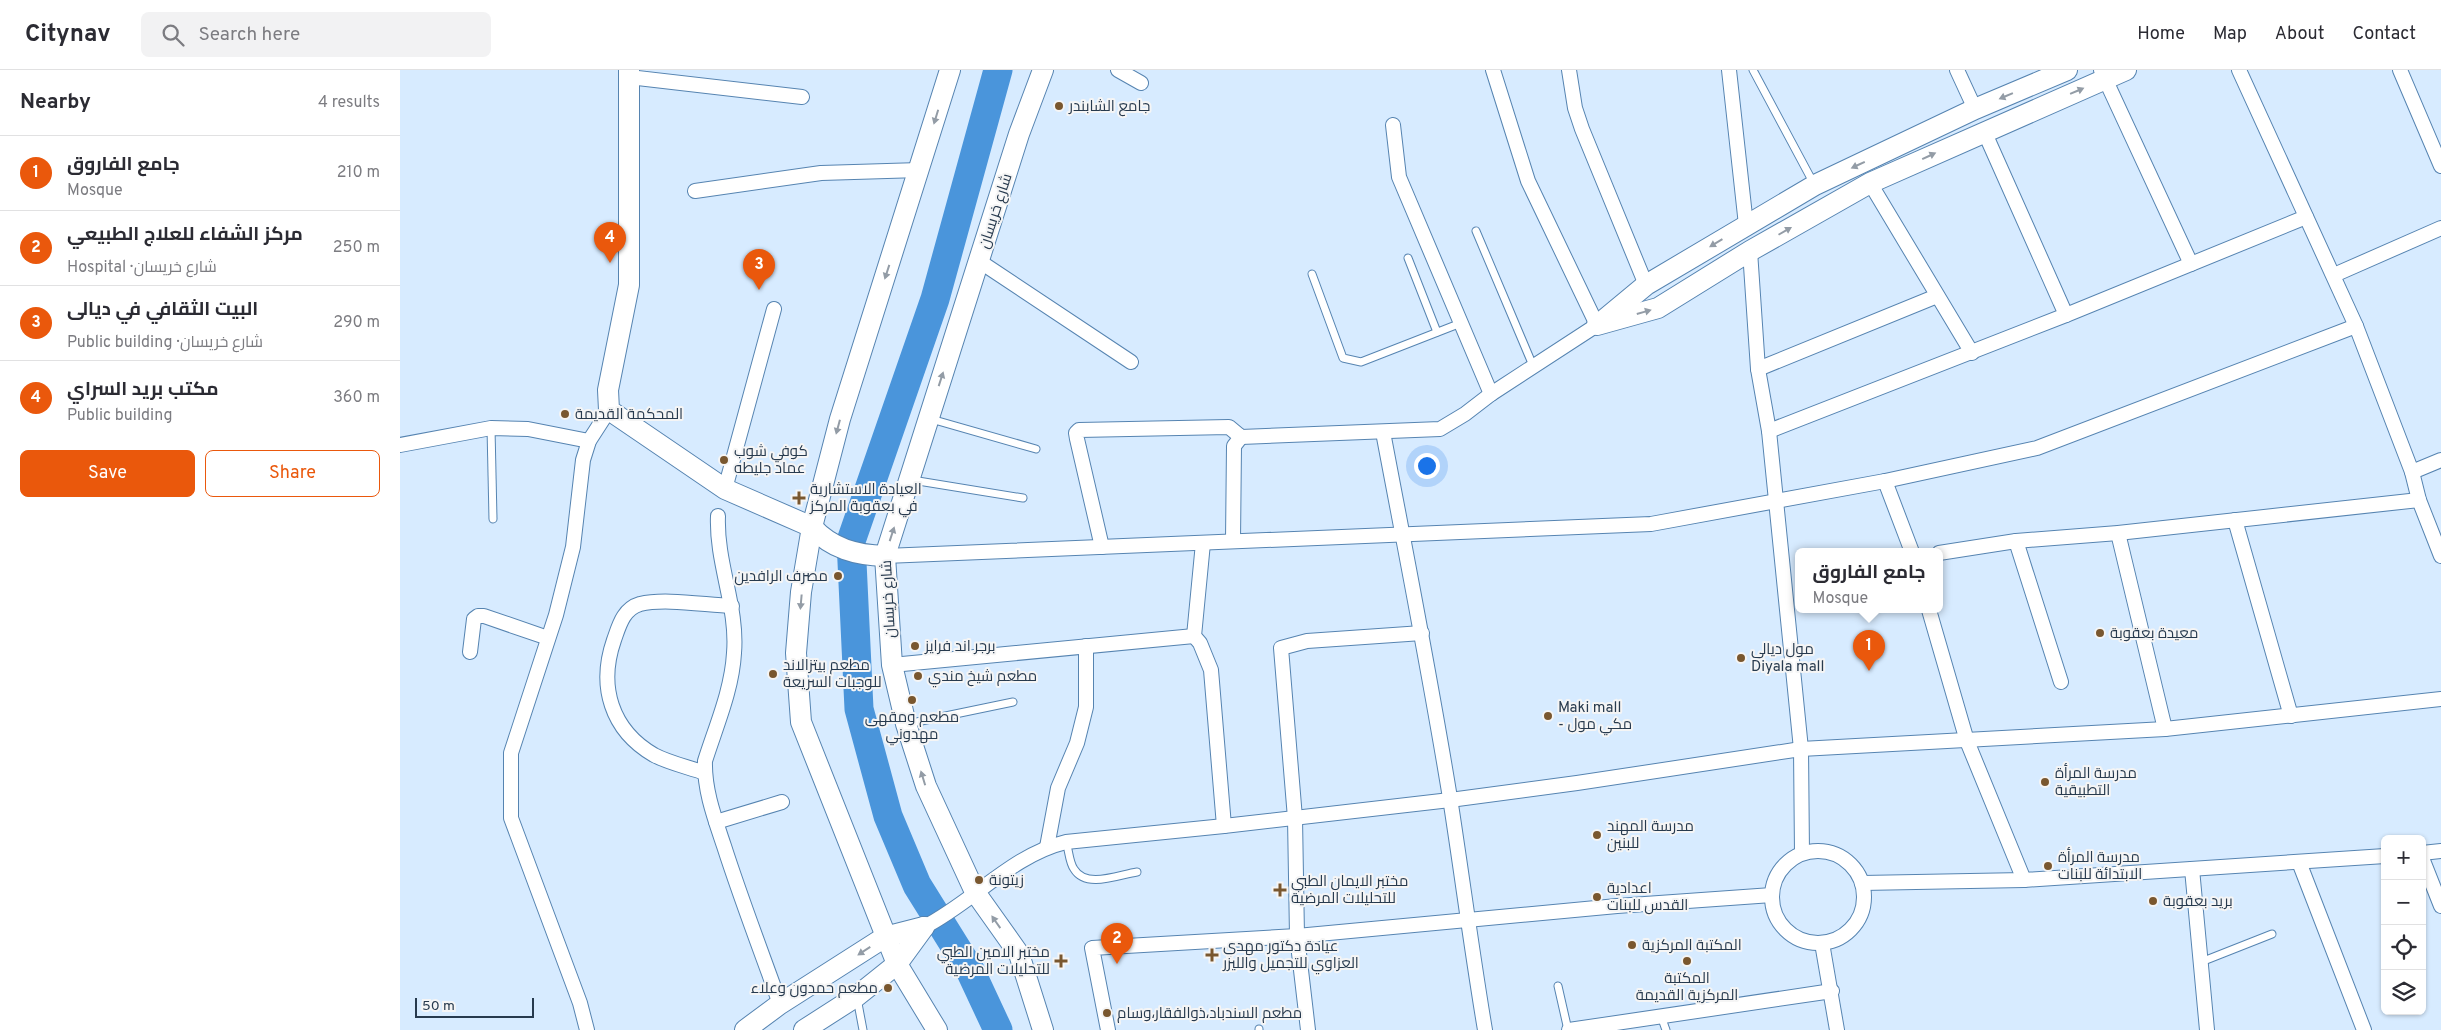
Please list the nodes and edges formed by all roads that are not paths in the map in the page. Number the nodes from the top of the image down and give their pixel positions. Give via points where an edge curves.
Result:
1 (950, 70) edge
2 (1043, 70) edge
3 (1118, 70) edge
4 (1493, 70) edge
5 (1569, 70) edge
6 (1729, 70) edge
7 (1753, 70) edge
8 (1957, 70) edge
9 (2067, 70) edge
10 (2126, 70) edge
11 (2239, 70) edge
12 (2400, 70) edge
13 (629, 73) edge
14 (2103, 74) edge
15 (1141, 83) dead end
16 (802, 96) dead end
17 (1975, 109) junction
18 (1393, 125) dead end
19 (1984, 131) junction
20 (2441, 166) edge
21 (920, 170) junction
22 (1870, 183) junction
23 (1815, 185) junction
24 (695, 191) dead end
25 (2306, 217) junction
26 (1746, 225) junction
27 (2441, 228) edge
28 (1476, 231) dead end
29 (1750, 251) junction
30 (1408, 258) dead end
31 (979, 261) junction
32 (2190, 264) junction
33 (1312, 274) dead end
34 (2334, 275) junction
35 (1646, 285) junction
36 (1937, 296) junction
37 (774, 309) dead end
38 (2066, 315) junction
39 (1461, 323) junction
40 (1597, 325) junction
41 (2356, 326) junction
42 (1437, 332) junction
43 (1972, 353) junction
44 (1131, 362) dead end
45 (1534, 368) junction
46 (1758, 370) junction
47 (1491, 394) junction
48 (609, 410) junction
49 (929, 418) junction
50 (491, 428) junction
51 (1770, 431) junction
52 (1383, 432) junction
53 (1241, 437) junction
54 (589, 441) junction
55 (400, 445) edge
56 (1036, 450) dead end
57 (2441, 460) edge
58 (2412, 472) junction
59 (909, 479) junction
60 (1884, 481) junction
61 (725, 489) junction
62 (1023, 498) dead end
63 (2419, 500) junction
64 (1776, 501) junction
65 (718, 516) dead end
66 (493, 519) dead end
67 (2235, 520) junction
68 (812, 527) junction
69 (2118, 533) junction
70 (1403, 535) junction
71 (1233, 540) junction
72 (2016, 541) junction
73 (1203, 543) junction
74 (1102, 547) junction
75 (1910, 548) edge
76 (1943, 551) edge
77 (885, 556) junction
78 (2441, 556) edge
79 (732, 606) junction
80 (1930, 613) edge
81 (1422, 633) junction
82 (1194, 636) junction
83 (548, 638) junction
84 (1086, 646) junction
85 (470, 652) dead end
86 (892, 665) junction
87 (2061, 682) dead end
88 (2441, 699) edge
89 (1013, 702) dead end
90 (2291, 716) junction
91 (906, 724) junction
92 (2165, 730) junction
93 (1967, 741) junction
94 (1801, 749) junction
95 (705, 773) junction
96 (1450, 800) junction
97 (782, 802) dead end
98 (1295, 818) junction
99 (716, 822) junction
100 (1224, 826) junction
101 (1066, 842) junction
102 (1047, 846) junction
103 (2441, 852) edge
104 (1802, 853) junction
105 (2426, 853) edge
106 (2381, 856) edge
107 (2299, 862) junction
108 (2426, 868) edge
109 (2192, 869) junction
110 (1137, 872) dead end
111 (2024, 880) junction
112 (1862, 883) junction
113 (975, 892) junction
114 (1772, 895) junction
115 (2441, 906) edge
116 (1466, 920) junction
117 (924, 926) junction
118 (2272, 934) dead end
119 (1297, 936) junction
120 (886, 937) junction
121 (1822, 942) junction
122 (2200, 962) junction
123 (897, 964) junction
124 (1558, 986) dead end
125 (1832, 991) junction
126 (856, 996) junction
127 (780, 1004) junction
128 (1661, 1016) junction
129 (588, 1030) edge
130 (745, 1030) edge
131 (804, 1030) edge
132 (863, 1030) edge
133 (936, 1030) edge
134 (1044, 1030) edge
135 (1108, 1030) edge
136 (1308, 1030) edge
137 (1485, 1030) edge
138 (1568, 1030) edge
139 (1666, 1030) edge
140 (1837, 1030) edge
141 (2207, 1030) edge
142 (2364, 1030) edge

1 -> 21 street
2 - 31 street, شارع خريسان
3 - 15 street
4 - 40 street via 1528,181
5 - 35 street via 1582,129
6 - 26 street
7 - 23 lane
8 - 17 street
9 -> 17 street
10 - 14 street
11 - 25 street
12 - 20 street
13 - 16 street
13 - 48 street via 629,285 608,390
19 -> 14 street
14 - 32 street
17 -> 23 street
18 - 39 street via 1399,177
22 -> 19 street
19 - 38 street
21 - 24 street via 821,173
21 -> 68 street via 840,419
29 -> 22 street
22 - 36 street
23 - 26 street
25 - 32 street
25 - 34 street
26 -> 35 street
27 - 34 street
28 - 45 lane
40 -> 29 street via 1658,308
29 - 46 street
30 - 42 lane
31 - 44 street
49 -> 31 street, شارع خريسان
32 - 38 street
33 - 42 lane via 1343,358 1361,362
34 - 41 street
35 - 40 street
36 - 43 street
36 - 46 street
37 - 61 street
38 - 43 street
39 - 42 lane
39 - 47 street
40 - 45 street
41 - 58 street
41 - 60 street via 2037,448
43 - 51 street
45 - 47 street
46 - 51 street
47 - 52 street via 1440,429
48 - 54 street
48 - 61 street
49 - 56 lane
49 - 59 street, شارع خريسان
50 - 54 street via 528,429
50 - 55 street
50 - 66 lane
51 - 64 street
52 - 53 street
52 - 70 street
53 - 71 street via 1234,446
53 - 74 street via 1229,427 1079,430 1076,434
54 - 83 street via 582,460 573,547
57 - 58 street
58 - 63 street
59 - 62 lane
77 -> 59 street, شارع خريسان
60 - 64 street
60 - 75 street
61 - 68 street
63 - 67 street
63 - 78 street
64 - 70 street via 1651,524
64 - 94 street
65 - 79 street via 718,544
67 - 69 street
67 - 90 street
68 - 77 street via 836,547 863,555
68 -> 120 street via 802,584 796,653 801,722
69 - 72 street
69 - 92 street
70 - 71 street
70 - 81 street
71 - 73 street
72 - 76 street
72 - 87 street
73 - 74 street
73 - 82 street
74 - 77 street
77 - 86 street, شارع خريسان
79 - 95 street via 735,652 732,673 705,761
79 - 95 street via 639,604 628,610 622,619 606,670 608,695 616,716 633,741 656,756
80 - 93 street
81 - 96 street
81 - 98 street via 1307,641 1281,648
82 - 84 street
82 - 100 street via 1210,670
83 - 85 street via 478,616 474,619
83 - 129 street via 512,753 512,818
84 - 86 street
84 - 102 street via 1086,707 1077,743 1058,788
86 - 91 street, شارع خريسان
88 - 90 street
89 - 91 lane
90 - 92 street
113 -> 91 street, شارع خريسان via 926,786
92 - 93 street
93 - 94 street
93 - 111 street
94 - 96 street
94 - 104 street
95 - 99 street
96 - 98 street
96 - 116 street
97 - 99 street
98 - 100 street
98 - 119 street
99 - 127 street via 746,916
100 - 101 street
101 - 102 street
101 - 110 lane via 1079,876 1091,880
102 - 113 street
103 - 105 street
104 - 112 street via 1832,853 1845,859
104 - 114 street via 1779,872
106 - 107 street
107 - 109 street
107 - 142 street
108 - 115 street
109 - 111 street
109 - 122 street
111 - 112 street
112 - 121 street via 1862,910 1856,922 1841,936
113 - 117 street via 948,915
134 -> 113 street, شارع خريسان via 1019,954
114 - 116 street
114 - 121 street via 1776,916 1784,928 1808,942
116 - 119 street
116 - 137 street
117 - 120 street
117 - 123 street
118 - 122 lane
119 - 135 street via 1092,948
119 - 136 street
120 - 123 street
120 -> 127 street
121 - 125 street
122 - 141 street
123 - 126 street
123 - 133 street
124 - 138 lane
125 - 128 street
125 - 140 street
126 - 131 street
126 - 132 lane
127 - 130 street
128 - 138 street
128 - 139 lane

